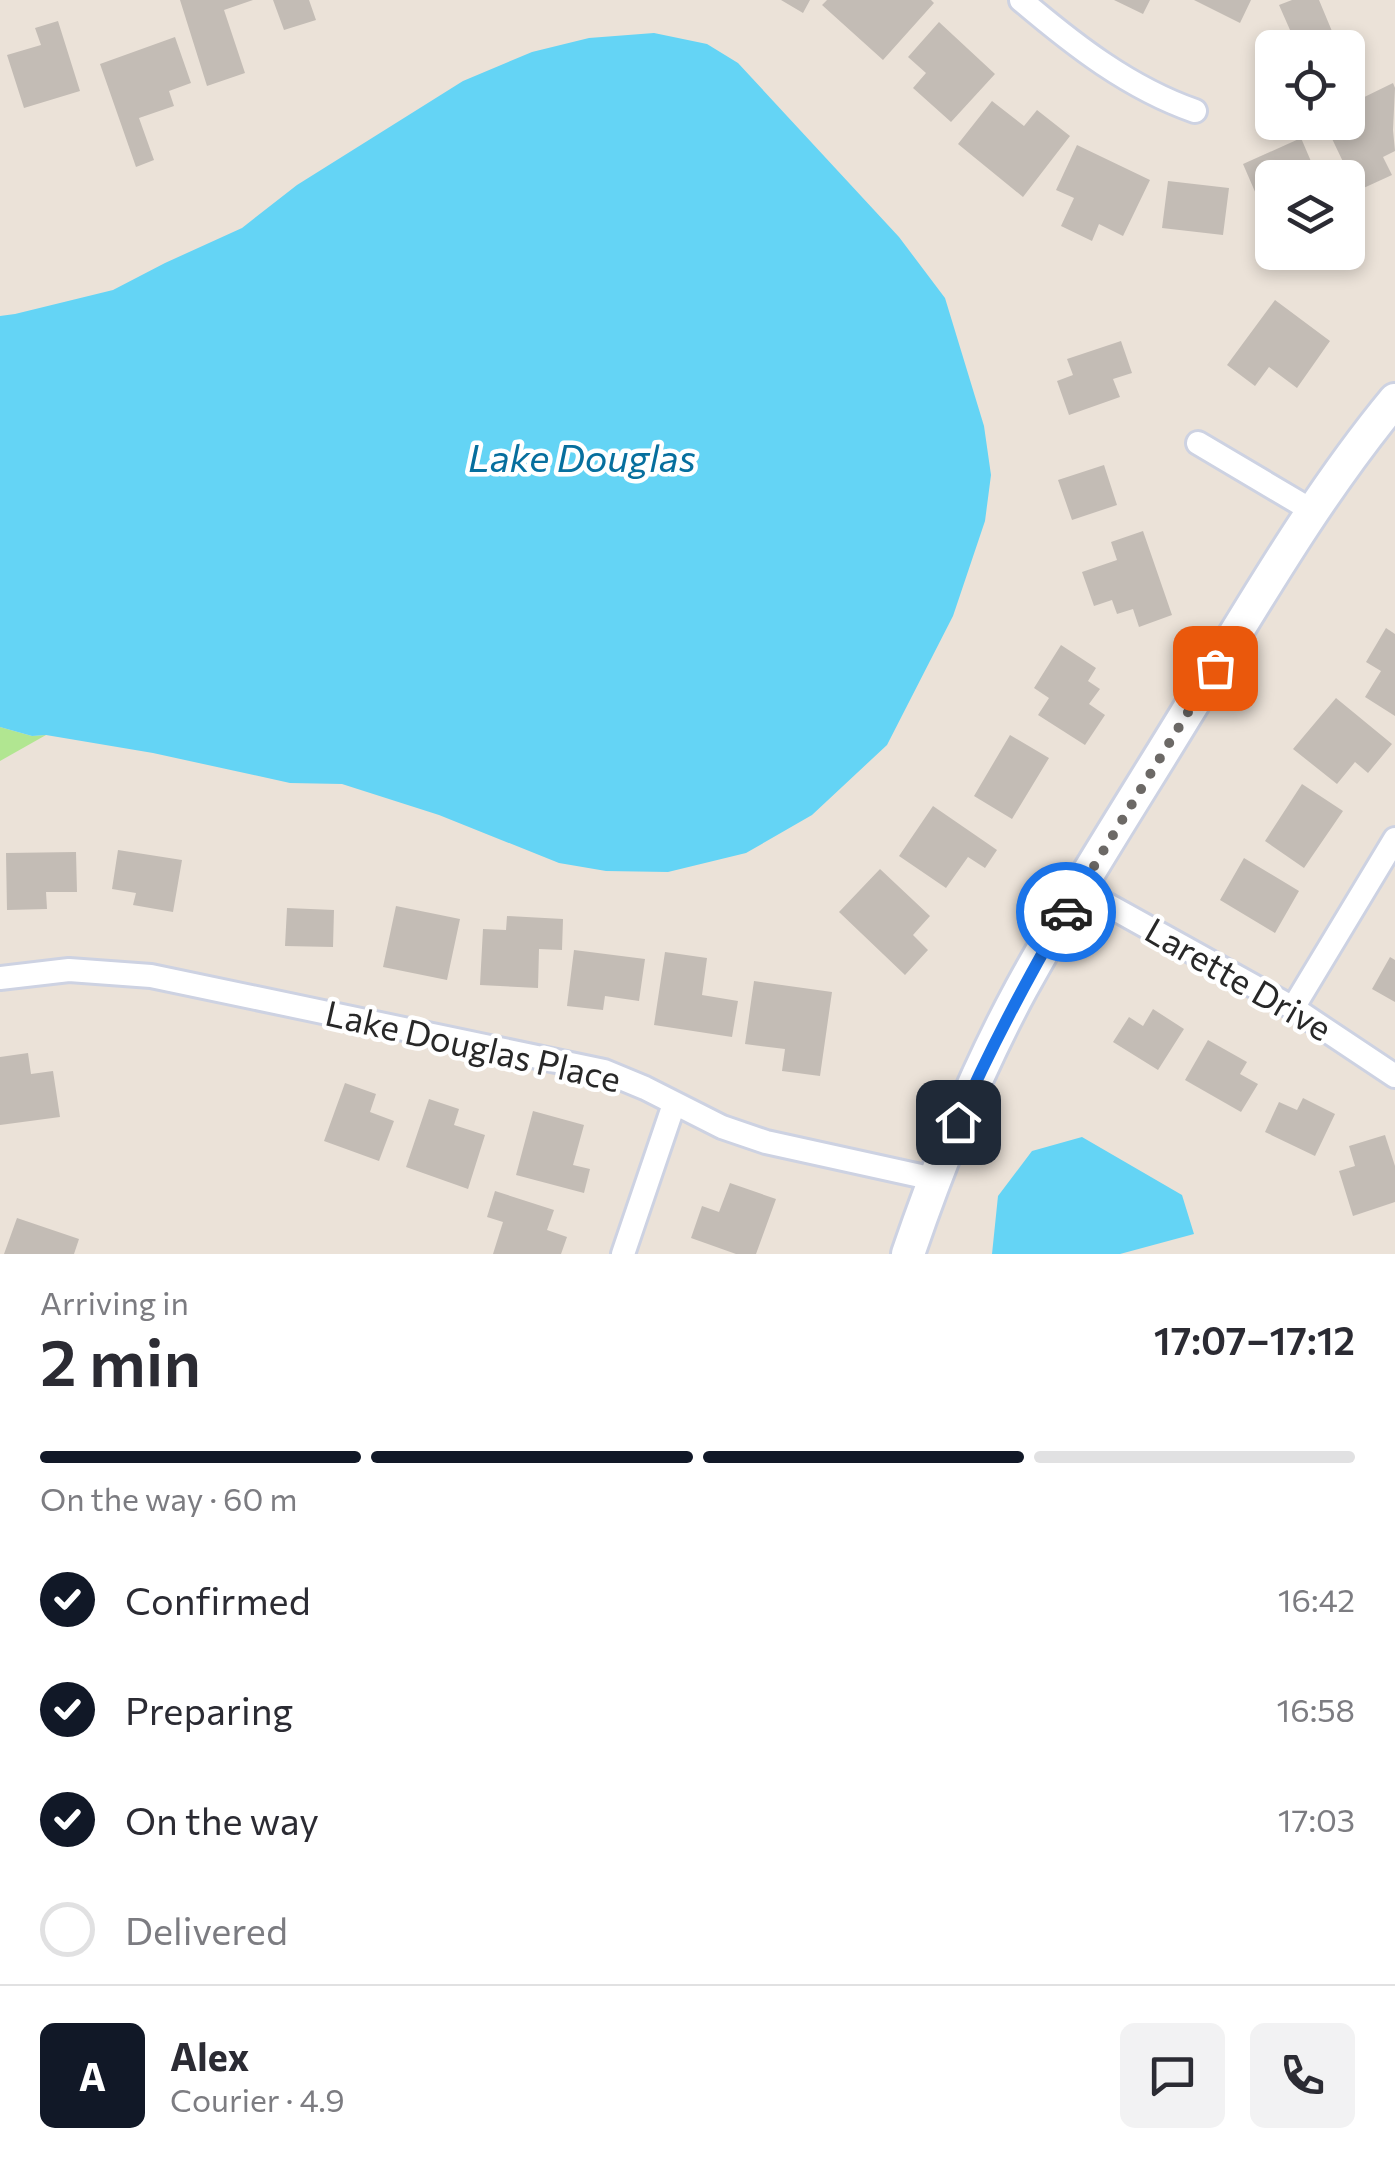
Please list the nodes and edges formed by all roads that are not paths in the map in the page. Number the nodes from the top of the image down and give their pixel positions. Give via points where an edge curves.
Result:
1 (1021, 0) edge
2 (1196, 111) dead end
3 (1395, 400) edge
4 (1198, 443) dead end
5 (1312, 510) junction
6 (1395, 840) edge
7 (1079, 888) junction
8 (0, 978) edge
9 (1293, 1008) junction
10 (1395, 1076) edge
11 (674, 1104) junction
12 (934, 1178) junction
13 (624, 1254) edge
14 (908, 1254) edge

1 - 2 street via 1125,79
3 - 5 street
4 - 5 street
5 - 7 street
6 - 9 street
7 - 9 street, Larette Drive
7 - 12 street via 1020,991
8 - 11 street, Lake Douglas Place via 68,970 151,976 604,1071
9 - 10 street, Larette Drive
11 - 12 street, Lake Douglas Place via 766,1142
11 - 13 street
12 - 14 street

